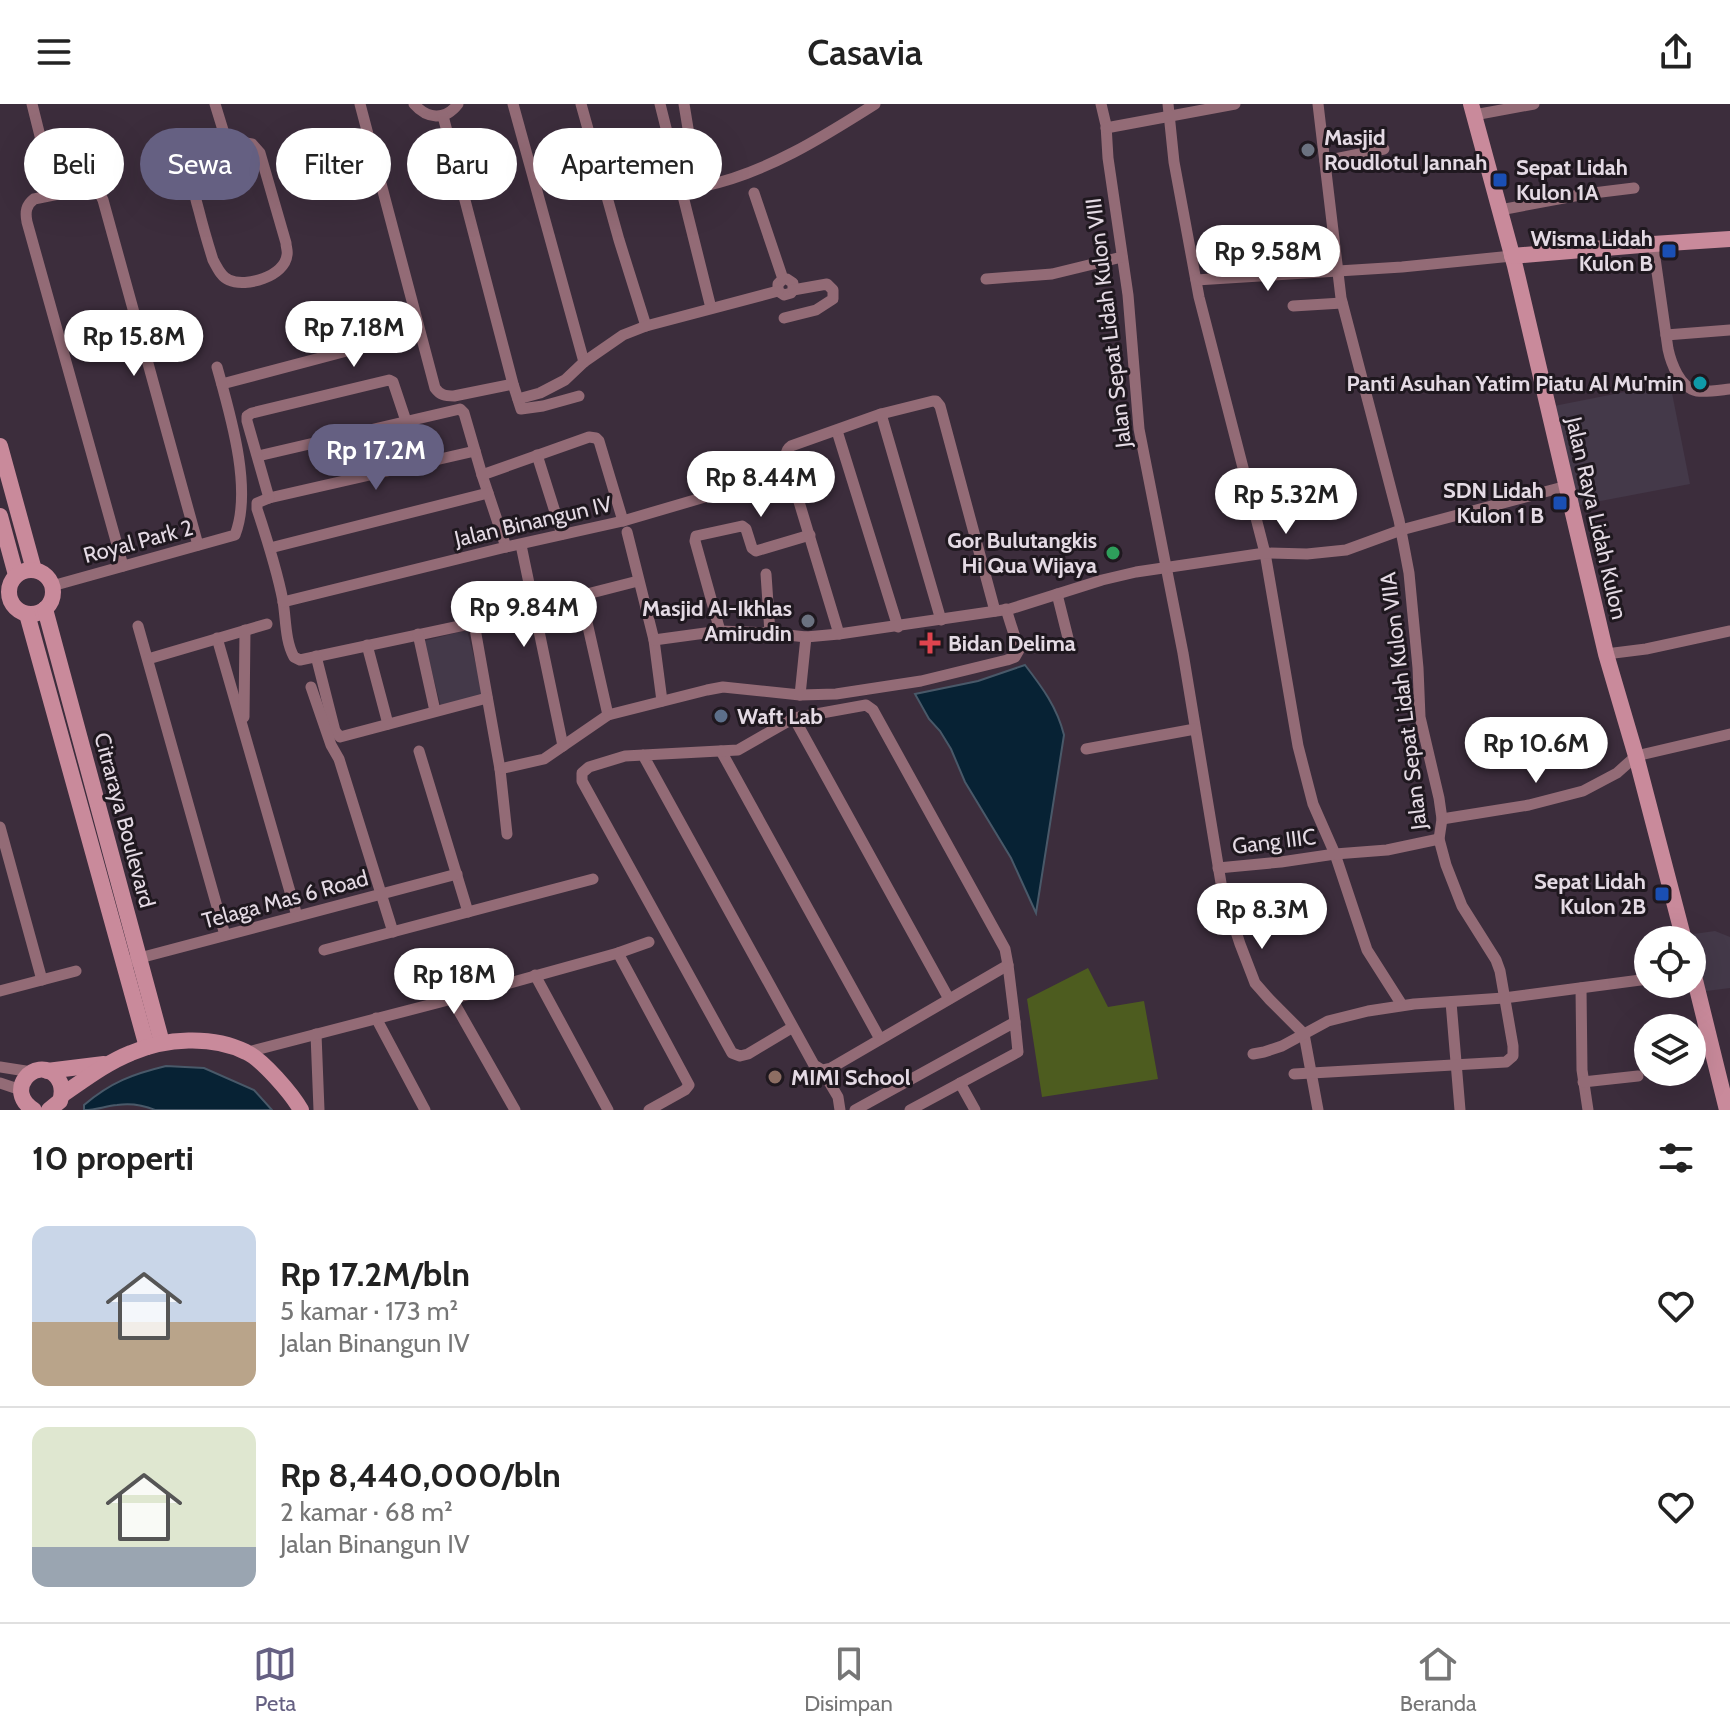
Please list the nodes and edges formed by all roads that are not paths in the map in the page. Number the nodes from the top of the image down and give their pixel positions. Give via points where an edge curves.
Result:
1 (32, 104) edge
2 (215, 104) edge
3 (360, 104) edge
4 (414, 104) edge
5 (458, 104) edge
6 (513, 104) edge
7 (581, 104) edge
8 (660, 104) edge
9 (684, 104) edge
10 (875, 104) edge
11 (1101, 104) edge
12 (1235, 104) edge
13 (1318, 104) edge
14 (1534, 104) edge
15 (1473, 109) edge
16 (1169, 110) edge
17 (443, 116) junction
18 (38, 128) edge
19 (222, 128) edge
20 (1106, 128) junction
21 (227, 143) joint
22 (1384, 149) dead end
23 (1325, 161) junction
24 (1634, 188) dead end
25 (754, 193) dead end
26 (1500, 210) junction
27 (1730, 239) edge
28 (1653, 244) junction
29 (1512, 256) junction
30 (1122, 257) junction
31 (1337, 272) junction
32 (986, 279) dead end
33 (1196, 280) junction
34 (781, 285) junction
35 (1342, 303) junction
36 (1293, 306) dead end
37 (711, 308) junction
38 (784, 318) dead end
39 (646, 326) junction
40 (1730, 330) edge
41 (1666, 335) junction
42 (373, 344) dead end
43 (584, 362) junction
44 (217, 367) dead end
45 (222, 384) junction
46 (513, 384) junction
47 (1730, 389) edge
48 (579, 396) dead end
49 (518, 399) junction
50 (881, 414) junction
51 (406, 421) junction
52 (837, 431) junction
53 (0, 446) edge
54 (475, 451) junction
55 (537, 455) junction
56 (258, 456) junction
57 (790, 472) junction
58 (482, 475) junction
59 (1567, 486) junction
60 (488, 493) junction
61 (266, 499) junction
62 (0, 516) edge
63 (625, 527) junction
64 (1401, 530) junction
65 (562, 534) junction
66 (810, 535) junction
67 (198, 545) junction
68 (521, 545) junction
69 (506, 547) junction
70 (270, 548) junction
71 (1265, 553) junction
72 (123, 566) junction
73 (1167, 568) junction
74 (34, 570) junction
75 (766, 574) dead end
76 (638, 581) junction
77 (8, 583) edge
78 (52, 586) junction
79 (1057, 594) junction
80 (581, 596) junction
81 (283, 602) junction
82 (6, 606) edge
83 (533, 608) junction
84 (45, 609) junction
85 (1001, 610) junction
86 (27, 614) junction
87 (941, 620) junction
88 (474, 623) junction
89 (267, 624) dead end
90 (138, 626) dead end
91 (898, 627) junction
92 (245, 630) junction
93 (720, 631) junction
94 (1730, 631) edge
95 (770, 633) junction
96 (418, 634) junction
97 (839, 634) junction
98 (806, 637) junction
99 (217, 638) junction
100 (1068, 638) dead end
101 (654, 640) junction
102 (367, 645) junction
103 (1606, 654) junction
104 (316, 656) junction
105 (148, 659) junction
106 (311, 687) dead end
107 (800, 695) junction
108 (487, 698) junction
109 (662, 701) junction
110 (435, 711) junction
111 (608, 715) junction
112 (794, 718) junction
113 (388, 724) junction
114 (1195, 729) junction
115 (244, 733) junction
116 (1730, 734) edge
117 (563, 746) junction
118 (1086, 749) dead end
119 (419, 751) dead end
120 (721, 751) junction
121 (643, 755) junction
122 (1636, 756) junction
123 (500, 769) junction
124 (1442, 819) junction
125 (0, 827) edge
126 (507, 834) dead end
127 (1439, 839) junction
128 (1335, 854) junction
129 (1218, 868) junction
130 (457, 874) junction
131 (593, 879) dead end
132 (381, 894) junction
133 (468, 912) junction
134 (297, 916) junction
135 (1680, 926) edge
136 (393, 932) junction
137 (225, 935) junction
138 (649, 942) dead end
139 (324, 950) dead end
140 (618, 953) junction
141 (131, 960) junction
142 (1008, 965) junction
143 (76, 971) dead end
144 (535, 975) junction
145 (42, 980) junction
146 (1634, 981) edge
147 (1581, 988) junction
148 (0, 991) edge
149 (1504, 998) junction
150 (1699, 998) edge
151 (452, 999) junction
152 (949, 999) junction
153 (1451, 1002) junction
154 (1402, 1005) junction
155 (376, 1018) junction
156 (1015, 1022) junction
157 (793, 1027) junction
158 (316, 1034) junction
159 (1304, 1034) junction
160 (880, 1039) junction
161 (154, 1045) junction
162 (248, 1052) junction
163 (1253, 1054) dead end
164 (110, 1064) junction
165 (1455, 1066) junction
166 (0, 1067) edge
167 (822, 1070) junction
168 (39, 1072) junction
169 (1311, 1072) junction
170 (1294, 1074) dead end
171 (1634, 1076) edge
172 (1583, 1082) junction
173 (0, 1083) edge
174 (960, 1083) junction
175 (21, 1091) junction
176 (62, 1095) junction
177 (422, 1107) edge
178 (11, 1110) edge
179 (34, 1110) edge
180 (49, 1110) edge
181 (301, 1110) edge
182 (319, 1110) edge
183 (515, 1110) edge
184 (608, 1110) edge
185 (649, 1110) edge
186 (840, 1110) edge
187 (855, 1110) edge
188 (910, 1110) edge
189 (975, 1110) edge
190 (1318, 1110) edge
191 (1460, 1110) edge
192 (1588, 1110) edge
193 (1727, 1110) edge

1 - 18 street
2 - 19 street
3 - 46 street via 435,388 454,396
4 - 17 street via 422,113
5 - 17 street
6 - 43 street
7 - 39 street
8 - 37 street
9 - 10 street via 696,177 704,186 792,154
11 - 20 street, Jalan Sepat Lidah Kulon VIII
12 - 16 street
13 - 23 street, Jalan Sepat Lidah Kulon VIIA
14 - 15 street
15 - 26 main road, Jalan Raya Lidah Kulon
16 - 20 street
16 - 33 street
17 - 46 street
20 - 30 street, Jalan Sepat Lidah Kulon VIII
21 - 21 street via 252,144 260,153 286,243 283,265 261,280 229,281 220,272 193,190 190,176 198,157
22 - 23 street
23 - 31 street, Jalan Sepat Lidah Kulon VIIA
24 - 26 street
25 - 34 street
26 - 29 main road, Jalan Raya Lidah Kulon
27 - 28 main road
28 - 29 main road
28 - 41 street
29 - 31 street
29 - 59 main road, Jalan Raya Lidah Kulon
30 - 32 street via 1052,274
30 - 73 street, Jalan Sepat Lidah Kulon VIII via 1139,429
31 - 33 street
31 - 35 street, Jalan Sepat Lidah Kulon VIIA
33 - 71 street
34 - 37 street
34 - 38 street via 790,280 793,290 827,284 833,290 833,299 816,310
35 - 36 street
35 - 64 street, Jalan Sepat Lidah Kulon VIIA
37 - 39 street
39 - 43 street via 613,340
40 - 41 street
41 - 47 street via 1672,364 1690,389
42 - 45 street
43 - 49 street via 565,380
44 - 45 street
45 - 67 street, Royal Park 2 via 242,479 238,525 235,535
46 - 49 street
48 - 49 street via 521,409
50 - 52 street
50 - 85 street via 939,403
50 - 87 street
51 - 54 street via 460,409
51 - 56 street
51 - 56 street via 392,380 371,383 252,413 247,418
52 - 57 street via 788,447
52 - 91 street
53 - 74 main road
54 - 58 street
54 - 61 street
55 - 58 street
55 - 63 street via 597,439
55 - 65 street
56 - 61 street
57 - 63 street, Jalan Binangun IV
57 - 66 street
58 - 60 street
59 - 64 street
59 - 103 main road, Jalan Raya Lidah Kulon
60 - 69 street
60 - 70 street
61 - 70 street via 256,506
62 - 77 main road
63 - 65 street, Jalan Binangun IV
63 - 76 street
64 - 71 street via 1346,550
64 - 124 street, Jalan Sepat Lidah Kulon VIIA via 1420,717
65 - 68 street, Jalan Binangun IV
66 - 93 street via 756,551 742,526 696,536
66 - 97 street
67 - 72 street, Royal Park 2
67 - 72 street via 103,200 88,188 34,199 26,209 27,222
68 - 69 street, Jalan Binangun IV
68 - 83 street
69 - 81 street, Jalan Binangun IV
70 - 81 street
71 - 73 street
71 - 128 street via 1298,746 1313,804
72 - 78 street, Royal Park 2
73 - 79 street
73 - 114 street, Jalan Sepat Lidah Kulon VIII
74 - 77 main road
74 - 78 main road
75 - 95 street
76 - 80 street
76 - 101 street
77 - 82 main road
78 - 84 main road
79 - 85 street
79 - 100 street
80 - 83 street
80 - 111 street
81 - 104 street via 294,657
82 - 86 main road
83 - 88 street
83 - 117 street
84 - 86 main road
84 - 141 main road, Citraraya Boulevard
85 - 87 street
85 - 107 street via 1019,650 1015,657 921,681
86 - 141 main road, Citraraya Boulevard
87 - 91 street
88 - 96 street
88 - 108 street
89 - 92 street
90 - 105 street
91 - 97 street
92 - 99 street
92 - 115 street
93 - 95 street
93 - 101 street
94 - 103 street
95 - 98 street
96 - 102 street
96 - 110 street
97 - 98 street
98 - 107 street
99 - 105 street
99 - 115 street
101 - 109 street
102 - 104 street
102 - 113 street
103 - 122 main road, Jalan Raya Lidah Kulon
104 - 113 street via 337,735
105 - 137 street
106 - 132 street
107 - 109 street via 723,687
108 - 110 street
108 - 123 street
109 - 111 street
110 - 113 street
111 - 117 street
112 - 120 street via 738,750
112 - 142 street via 866,705 873,710 1005,949
112 - 152 street
114 - 118 street
114 - 129 street, Jalan Sepat Lidah Kulon VIII
115 - 134 street
116 - 122 street
117 - 123 street via 544,759
119 - 130 street
120 - 121 street
120 - 160 street
121 - 157 street
121 - 157 street via 589,767 582,781 732,1053 748,1054
122 - 124 street via 1583,791
122 - 135 main road, Jalan Raya Lidah Kulon
123 - 126 street
124 - 127 street, Jalan Sepat Lidah Kulon VIIA
125 - 145 street
127 - 128 street, Gang IIIC
127 - 149 street, Jalan Sepat Lidah Kulon VIIA via 1462,906 1500,971
128 - 129 street, Gang IIIC
128 - 154 street via 1367,950
129 - 159 street, Jalan Sepat Lidah Kulon VIII via 1255,983
130 - 132 street, Telaga Mas 6 Road
130 - 133 street
131 - 133 street
132 - 134 street, Telaga Mas 6 Road
132 - 136 street
133 - 136 street
134 - 137 street, Telaga Mas 6 Road
136 - 139 street
137 - 141 street, Telaga Mas 6 Road
138 - 140 street
140 - 144 street
140 - 185 street via 689,1085
141 - 161 main road, Citraraya Boulevard
142 - 152 street
142 - 156 street
143 - 145 street
144 - 151 street
144 - 184 street
145 - 148 street
146 - 147 street
147 - 149 street
147 - 172 street
149 - 153 street
149 - 165 street, Jalan Sepat Lidah Kulon VIIA via 1511,1060
150 - 193 main road
151 - 155 street
151 - 183 street
152 - 160 street
153 - 154 street
153 - 165 street
154 - 159 street via 1328,1021
155 - 158 street
155 - 177 street
156 - 174 street via 1018,1052
156 - 187 street
157 - 167 street
158 - 162 street
158 - 182 street
159 - 163 street
159 - 169 street
160 - 167 street
161 - 162 main road via 219,1043
161 - 164 main road
162 - 181 main road
164 - 168 main road
164 - 176 main road
165 - 169 street
165 - 191 street
166 - 168 street
167 - 186 street
168 - 175 main road via 25,1078
168 - 176 main road via 59,1080
169 - 170 street
169 - 190 street
171 - 172 street
172 - 192 street
173 - 175 street
174 - 188 street
174 - 189 street
175 - 178 main road
175 - 179 main road
176 - 180 main road

